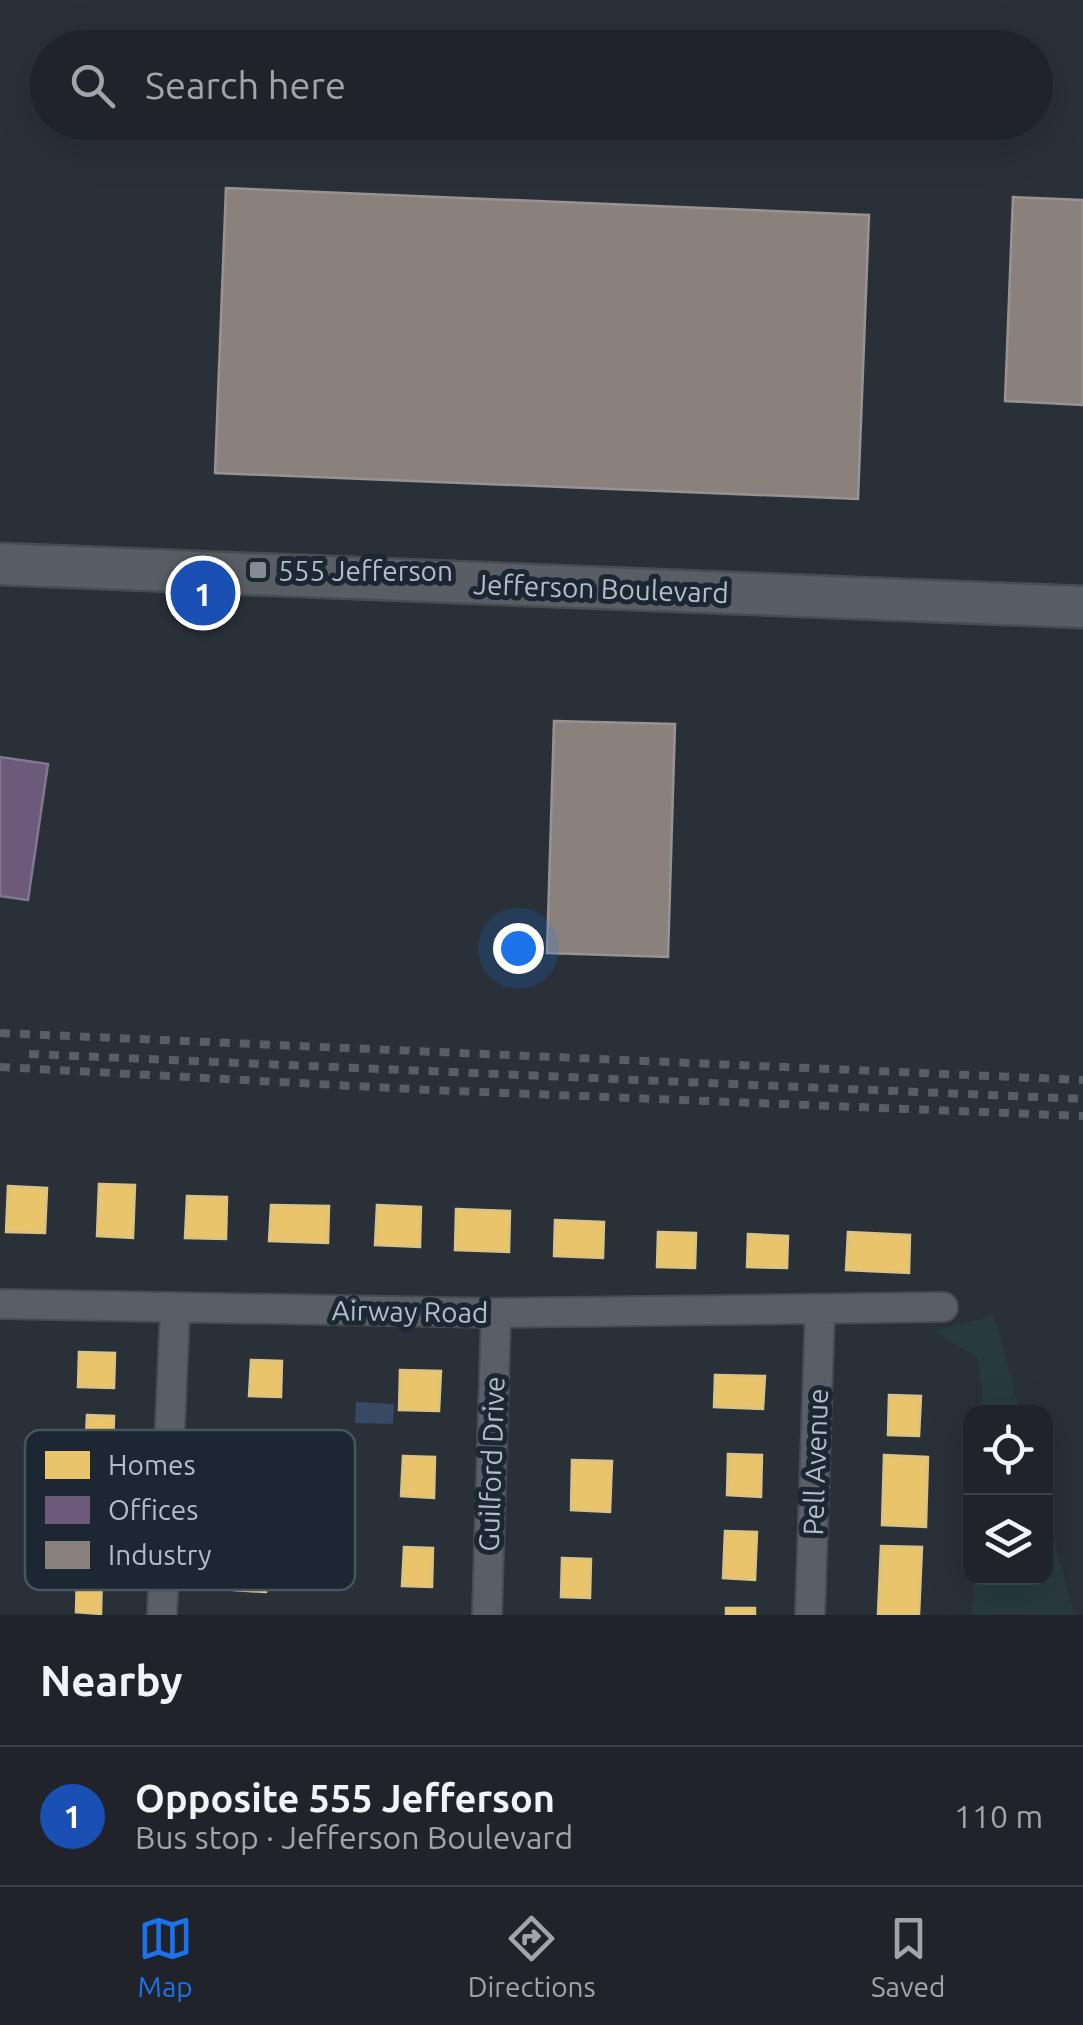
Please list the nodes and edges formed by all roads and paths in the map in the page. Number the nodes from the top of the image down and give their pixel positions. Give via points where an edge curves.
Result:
1 (0, 564) edge
2 (1083, 607) edge
3 (0, 1304) edge
4 (943, 1307) dead end
5 (175, 1309) junction
6 (820, 1309) junction
7 (496, 1312) junction
8 (170, 1430) edge
9 (163, 1590) edge
10 (162, 1615) edge
11 (487, 1615) edge
12 (810, 1615) edge

1 - 2 main road, Jefferson Boulevard
3 - 5 street, Airway Road
4 - 6 street, Airway Road
5 - 7 street, Airway Road
5 - 8 street
6 - 7 street, Airway Road
6 - 12 street, Pell Avenue
7 - 11 street, Guilford Drive
9 - 10 street

